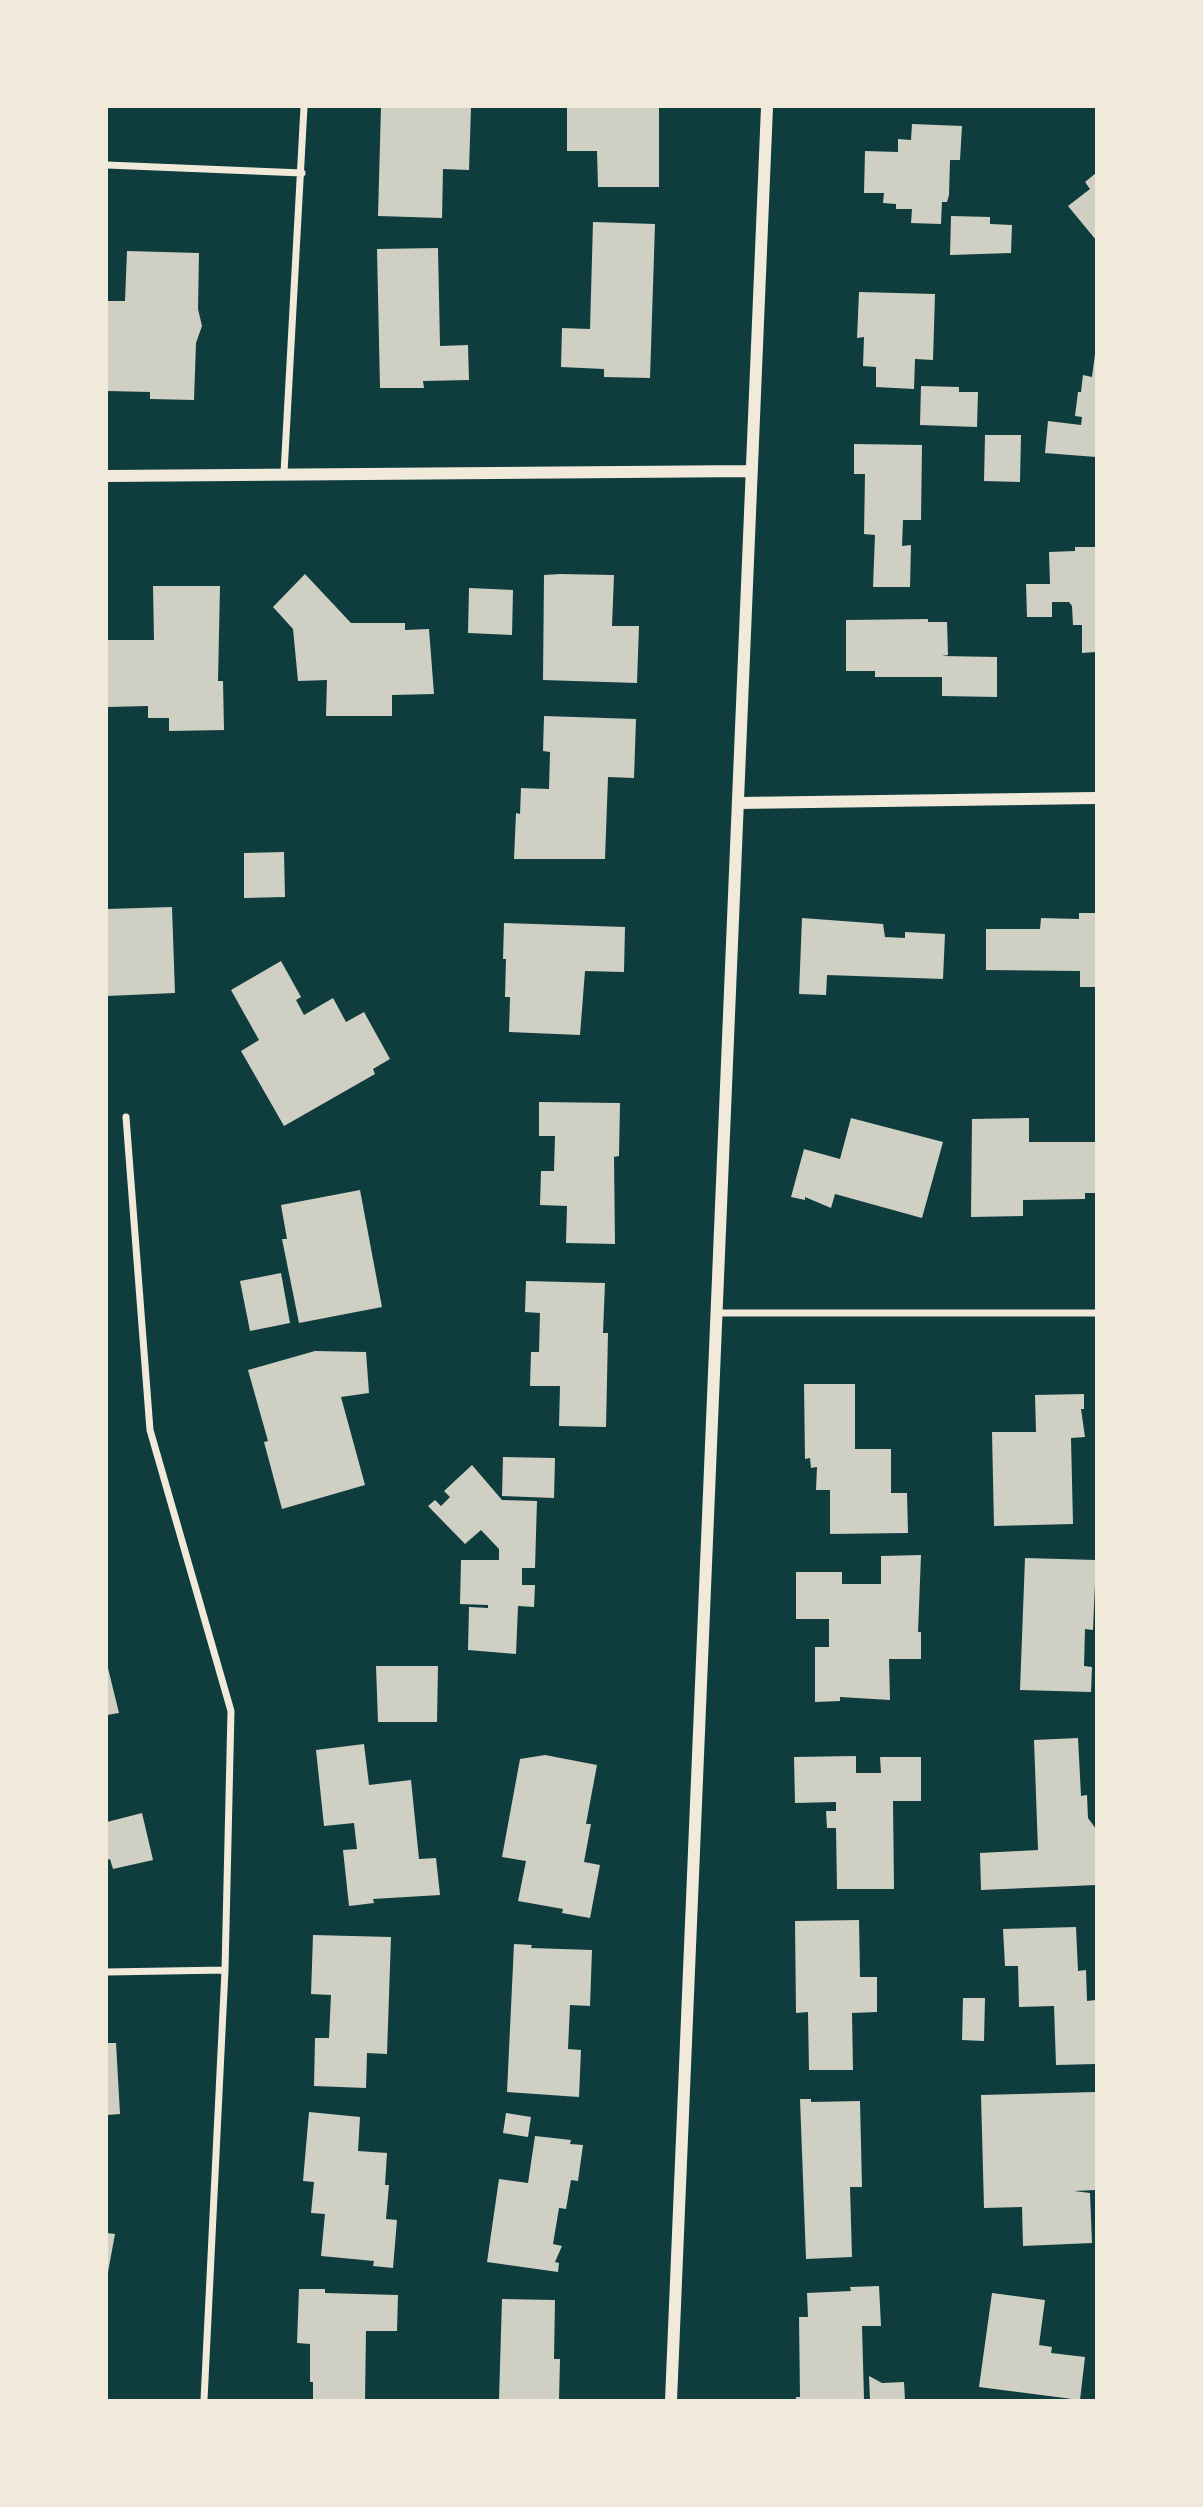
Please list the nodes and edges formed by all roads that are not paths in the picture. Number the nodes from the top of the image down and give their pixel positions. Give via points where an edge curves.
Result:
1 (304, 107) edge
2 (767, 107) edge
3 (107, 165) edge
4 (302, 173) junction
5 (752, 471) junction
6 (284, 473) junction
7 (107, 476) edge
8 (1096, 798) edge
9 (738, 803) junction
10 (126, 1117) dead end
11 (1096, 1312) edge
12 (718, 1313) junction
13 (225, 1970) junction
14 (107, 1972) edge
15 (204, 2400) edge
16 (671, 2400) edge

1 - 4 street
2 - 5 street
3 - 4 street
4 - 6 street
5 - 6 street
5 - 9 street
6 - 7 street
8 - 9 street
9 - 12 street
10 - 13 street via 150,1430 231,1711
11 - 12 street
12 - 16 street
13 - 14 street
13 - 15 street

